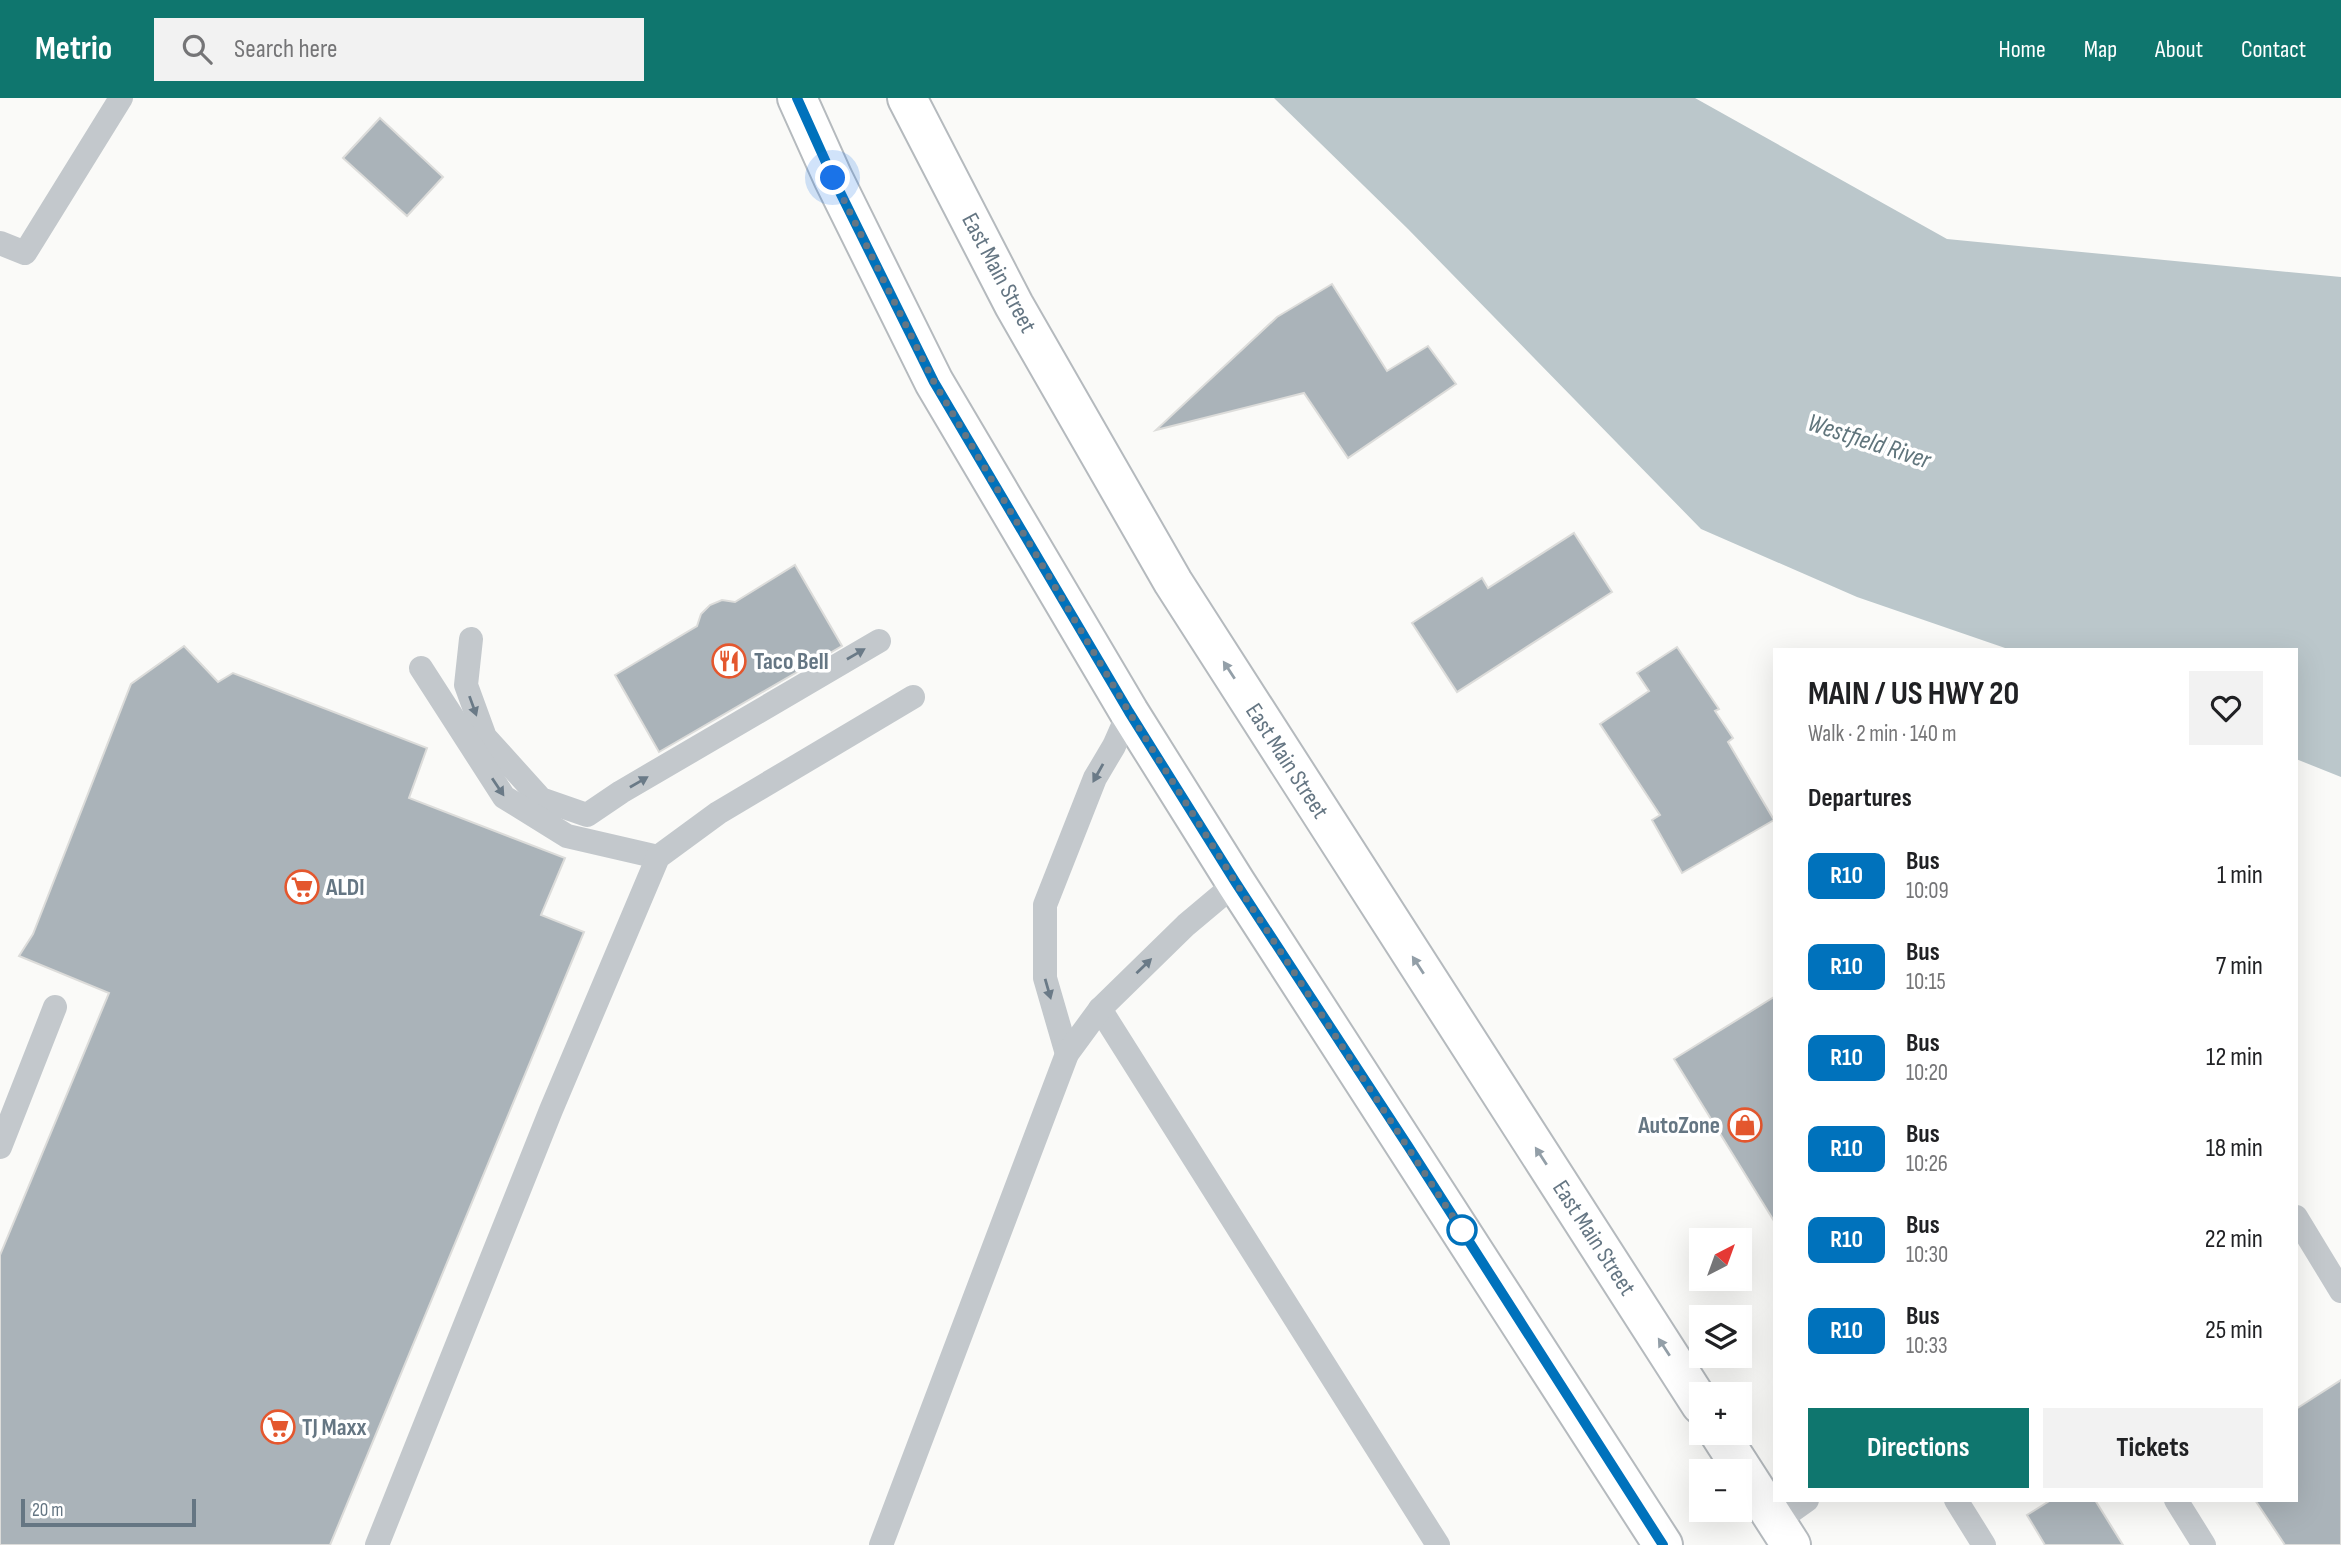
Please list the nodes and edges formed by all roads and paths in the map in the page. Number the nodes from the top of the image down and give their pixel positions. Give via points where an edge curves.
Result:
1 (121, 98) edge
2 (797, 98) edge
3 (907, 98) edge
4 (0, 243) edge
5 (471, 639) dead end
6 (879, 641) dead end
7 (421, 668) dead end
8 (913, 697) dead end
9 (1129, 712) junction
10 (658, 857) junction
11 (1236, 883) junction
12 (55, 1007) dead end
13 (1100, 1009) junction
14 (1067, 1054) junction
15 (0, 1147) edge
16 (2298, 1220) edge
17 (2341, 1291) edge
18 (1689, 1386) edge
19 (1730, 1445) edge
20 (1773, 1499) edge
21 (1775, 1502) edge
22 (1957, 1502) edge
23 (2177, 1502) edge
24 (1791, 1522) edge
25 (377, 1545) edge
26 (881, 1545) edge
27 (1437, 1545) edge
28 (1663, 1545) edge
29 (1984, 1545) edge
30 (2204, 1545) edge

1 - 4 lane via 25,253
2 - 9 main road via 934,382
18 -> 3 main road, East Main Street via 1173,582 1014,305
5 -> 6 lane via 466,685 485,737 541,799 587,815
7 -> 10 lane via 504,797 568,836
8 - 10 lane via 718,813
9 - 11 main road
9 -> 14 lane via 1095,778 1045,905 1045,978
10 - 25 lane
13 -> 11 lane
11 - 28 main road
12 - 15 lane
13 - 14 lane
13 - 27 lane
14 - 26 lane
16 - 17 lane
19 - 20 main road
21 - 24 main road
22 - 29 lane
23 - 30 lane

